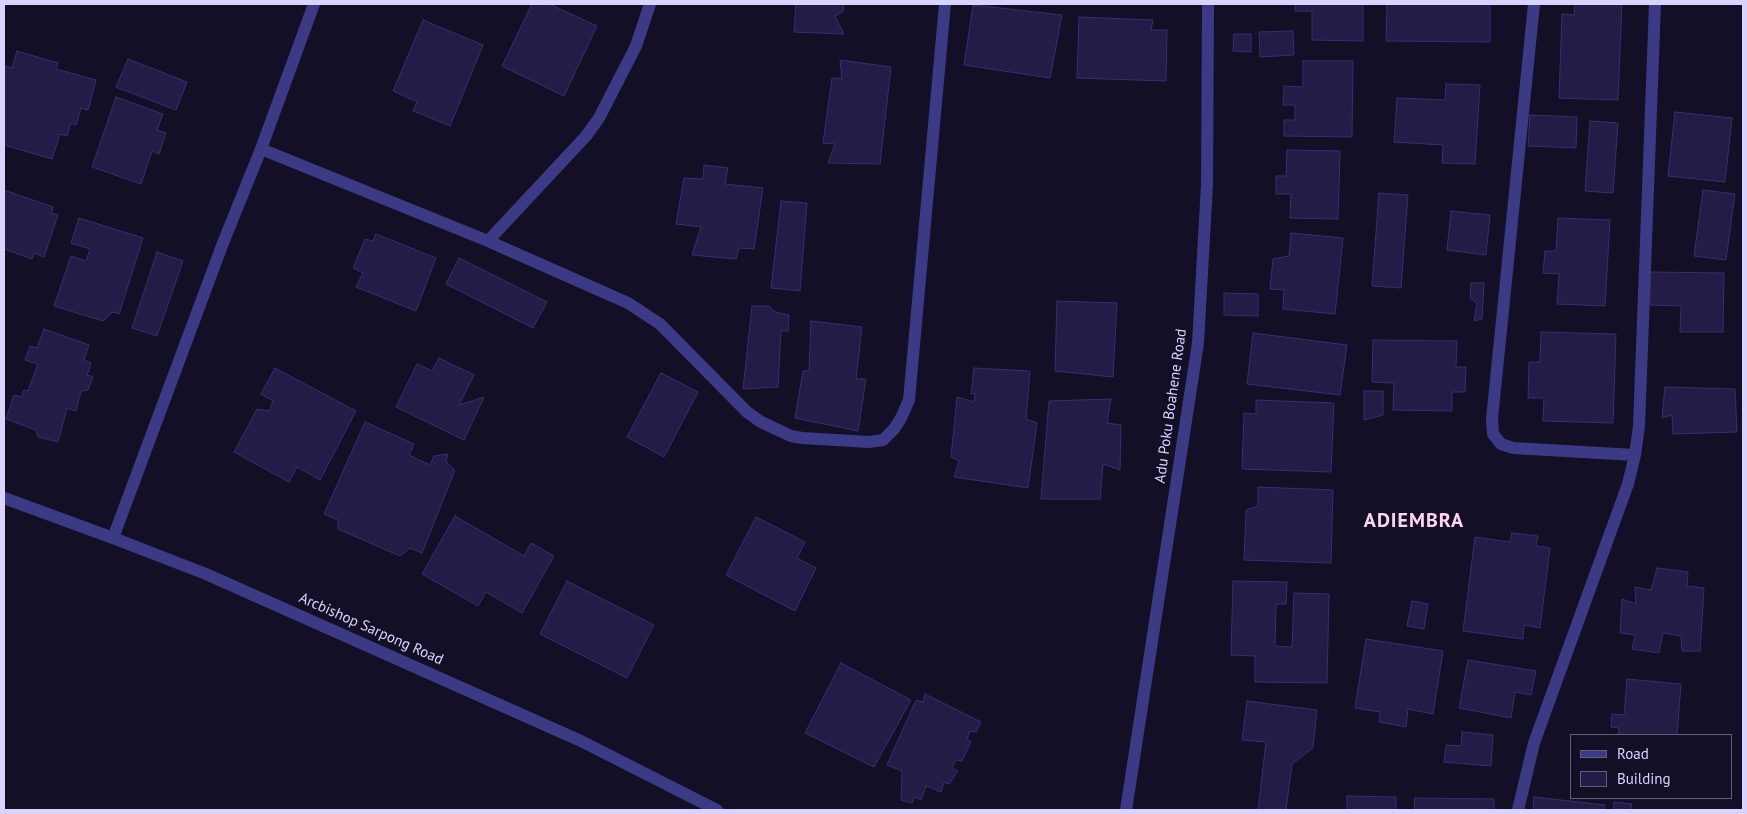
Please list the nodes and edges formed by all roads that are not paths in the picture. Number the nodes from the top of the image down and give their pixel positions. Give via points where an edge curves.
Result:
1 (314, 4) edge
2 (650, 4) edge
3 (945, 4) edge
4 (1208, 4) edge
5 (1534, 4) edge
6 (1654, 4) edge
7 (261, 148) junction
8 (488, 241) junction
9 (1635, 455) junction
10 (4, 498) edge
11 (113, 538) junction
12 (717, 810) edge
13 (1126, 810) edge
14 (1518, 810) edge

1 - 7 street
2 - 8 street via 636,46 599,118
3 - 8 street via 909,400 902,418 883,440 802,438 761,422 746,412 660,324 628,304
4 - 13 street, Adu Poku Boahene Road via 1207,185 1198,343
5 - 9 street via 1493,434 1501,444 1513,448
6 - 9 street via 1640,426
7 - 8 street
7 - 11 street
9 - 14 street via 1628,484 1534,743
10 - 11 street, Arcbishop Sarpong Road
11 - 12 street, Arcbishop Sarpong Road via 206,574 581,740

